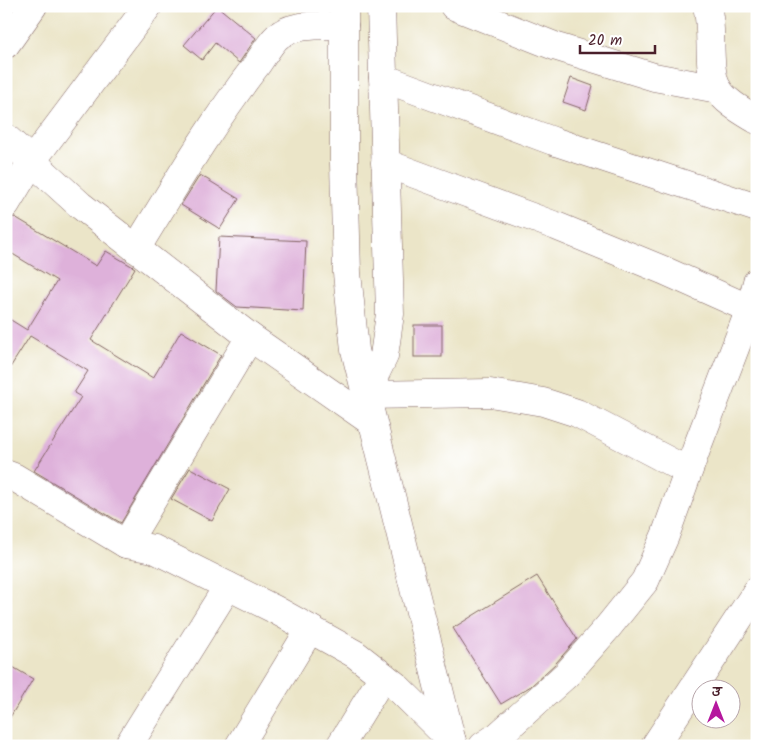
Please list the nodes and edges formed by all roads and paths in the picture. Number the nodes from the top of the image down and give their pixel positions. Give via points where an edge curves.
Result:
1 (34, 6) edge
2 (148, 6) edge
3 (381, 6) edge
4 (454, 6) edge
5 (708, 6) edge
6 (344, 16) edge
7 (6, 44) edge
8 (383, 78) junction
9 (718, 89) junction
10 (757, 120) edge
11 (6, 138) edge
12 (32, 161) junction
13 (385, 163) junction
14 (6, 204) edge
15 (757, 208) edge
16 (136, 249) junction
17 (757, 282) edge
18 (750, 309) junction
19 (250, 337) junction
20 (365, 395) junction
21 (372, 422) junction
22 (688, 471) junction
23 (6, 474) edge
24 (126, 544) junction
25 (228, 586) junction
26 (757, 591) edge
27 (310, 629) junction
28 (383, 676) junction
29 (452, 743) edge
30 (128, 746) edge
31 (239, 746) edge
32 (340, 746) edge
33 (483, 746) edge
34 (655, 746) edge

1 - 7 street
2 - 12 street
3 - 8 street
4 - 9 street via 557,47 654,77
5 - 9 street via 712,72
6 - 16 street via 279,35 219,117
6 - 20 street via 347,273 355,350
8 - 13 street
8 - 15 street via 553,141
9 - 10 street via 729,102
11 - 12 street
12 - 14 street
12 - 16 street via 80,205
13 - 18 street via 556,226
13 - 20 street via 390,314 384,356
16 - 19 street
17 - 18 street
18 - 22 street
19 - 21 street
19 - 24 street
20 - 21 street
20 - 22 street via 490,392 543,402 577,413
21 - 29 street
22 - 33 street via 665,536 644,581 567,674
23 - 24 street
24 - 25 street via 154,549
25 - 27 street
25 - 30 street
26 - 34 street
27 - 28 street via 355,654
27 - 31 street
28 - 29 street
28 - 32 street

